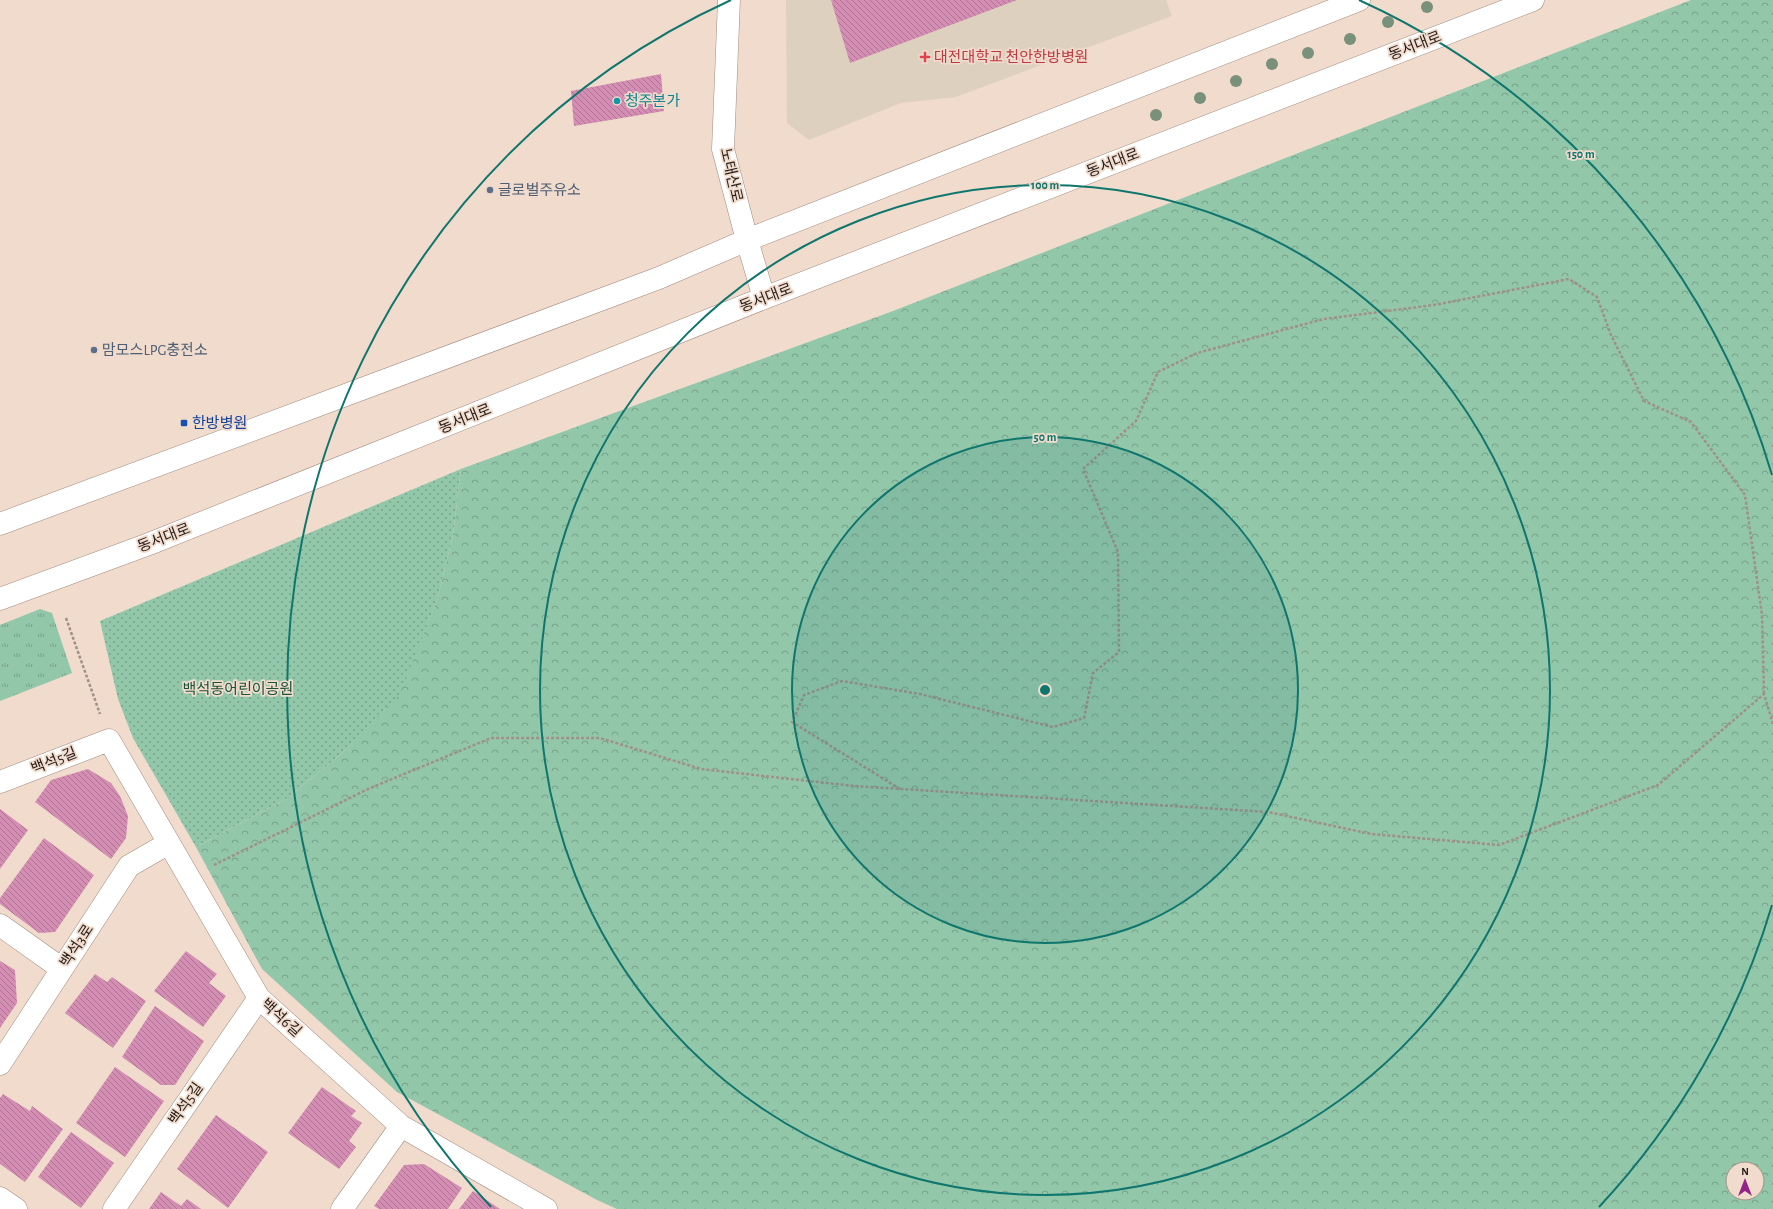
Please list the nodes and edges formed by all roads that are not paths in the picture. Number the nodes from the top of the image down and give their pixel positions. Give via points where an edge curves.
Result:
1 (729, 0) edge
2 (1359, 0) edge
3 (1533, 0) edge
4 (747, 240) junction
5 (764, 298) junction
6 (0, 524) edge
7 (0, 600) edge
8 (109, 740) joint
9 (0, 782) edge
10 (169, 843) junction
11 (0, 925) edge
12 (62, 969) junction
13 (259, 998) junction
14 (0, 1064) edge
15 (401, 1126) junction
16 (0, 1198) edge
17 (16, 1209) edge
18 (114, 1209) edge
19 (342, 1209) edge
20 (546, 1209) edge

1 - 4 main road, 노태산로 via 724,149
2 - 4 main road
3 - 5 main road, 동서대로
4 - 5 main road, 노태산로
4 - 6 main road via 659,278
5 - 7 main road, 동서대로 via 149,544
8 - 9 main road, 백석5길
8 - 10 main road, 백석6길
10 - 12 main road, 백석3로 via 129,866
10 - 13 main road, 백석6길
11 - 12 main road
12 - 14 main road, 백석3로
13 - 15 main road, 백석6길
13 - 18 main road, 백석5길
15 - 19 main road
15 - 20 main road, 백석6길
16 - 17 main road

